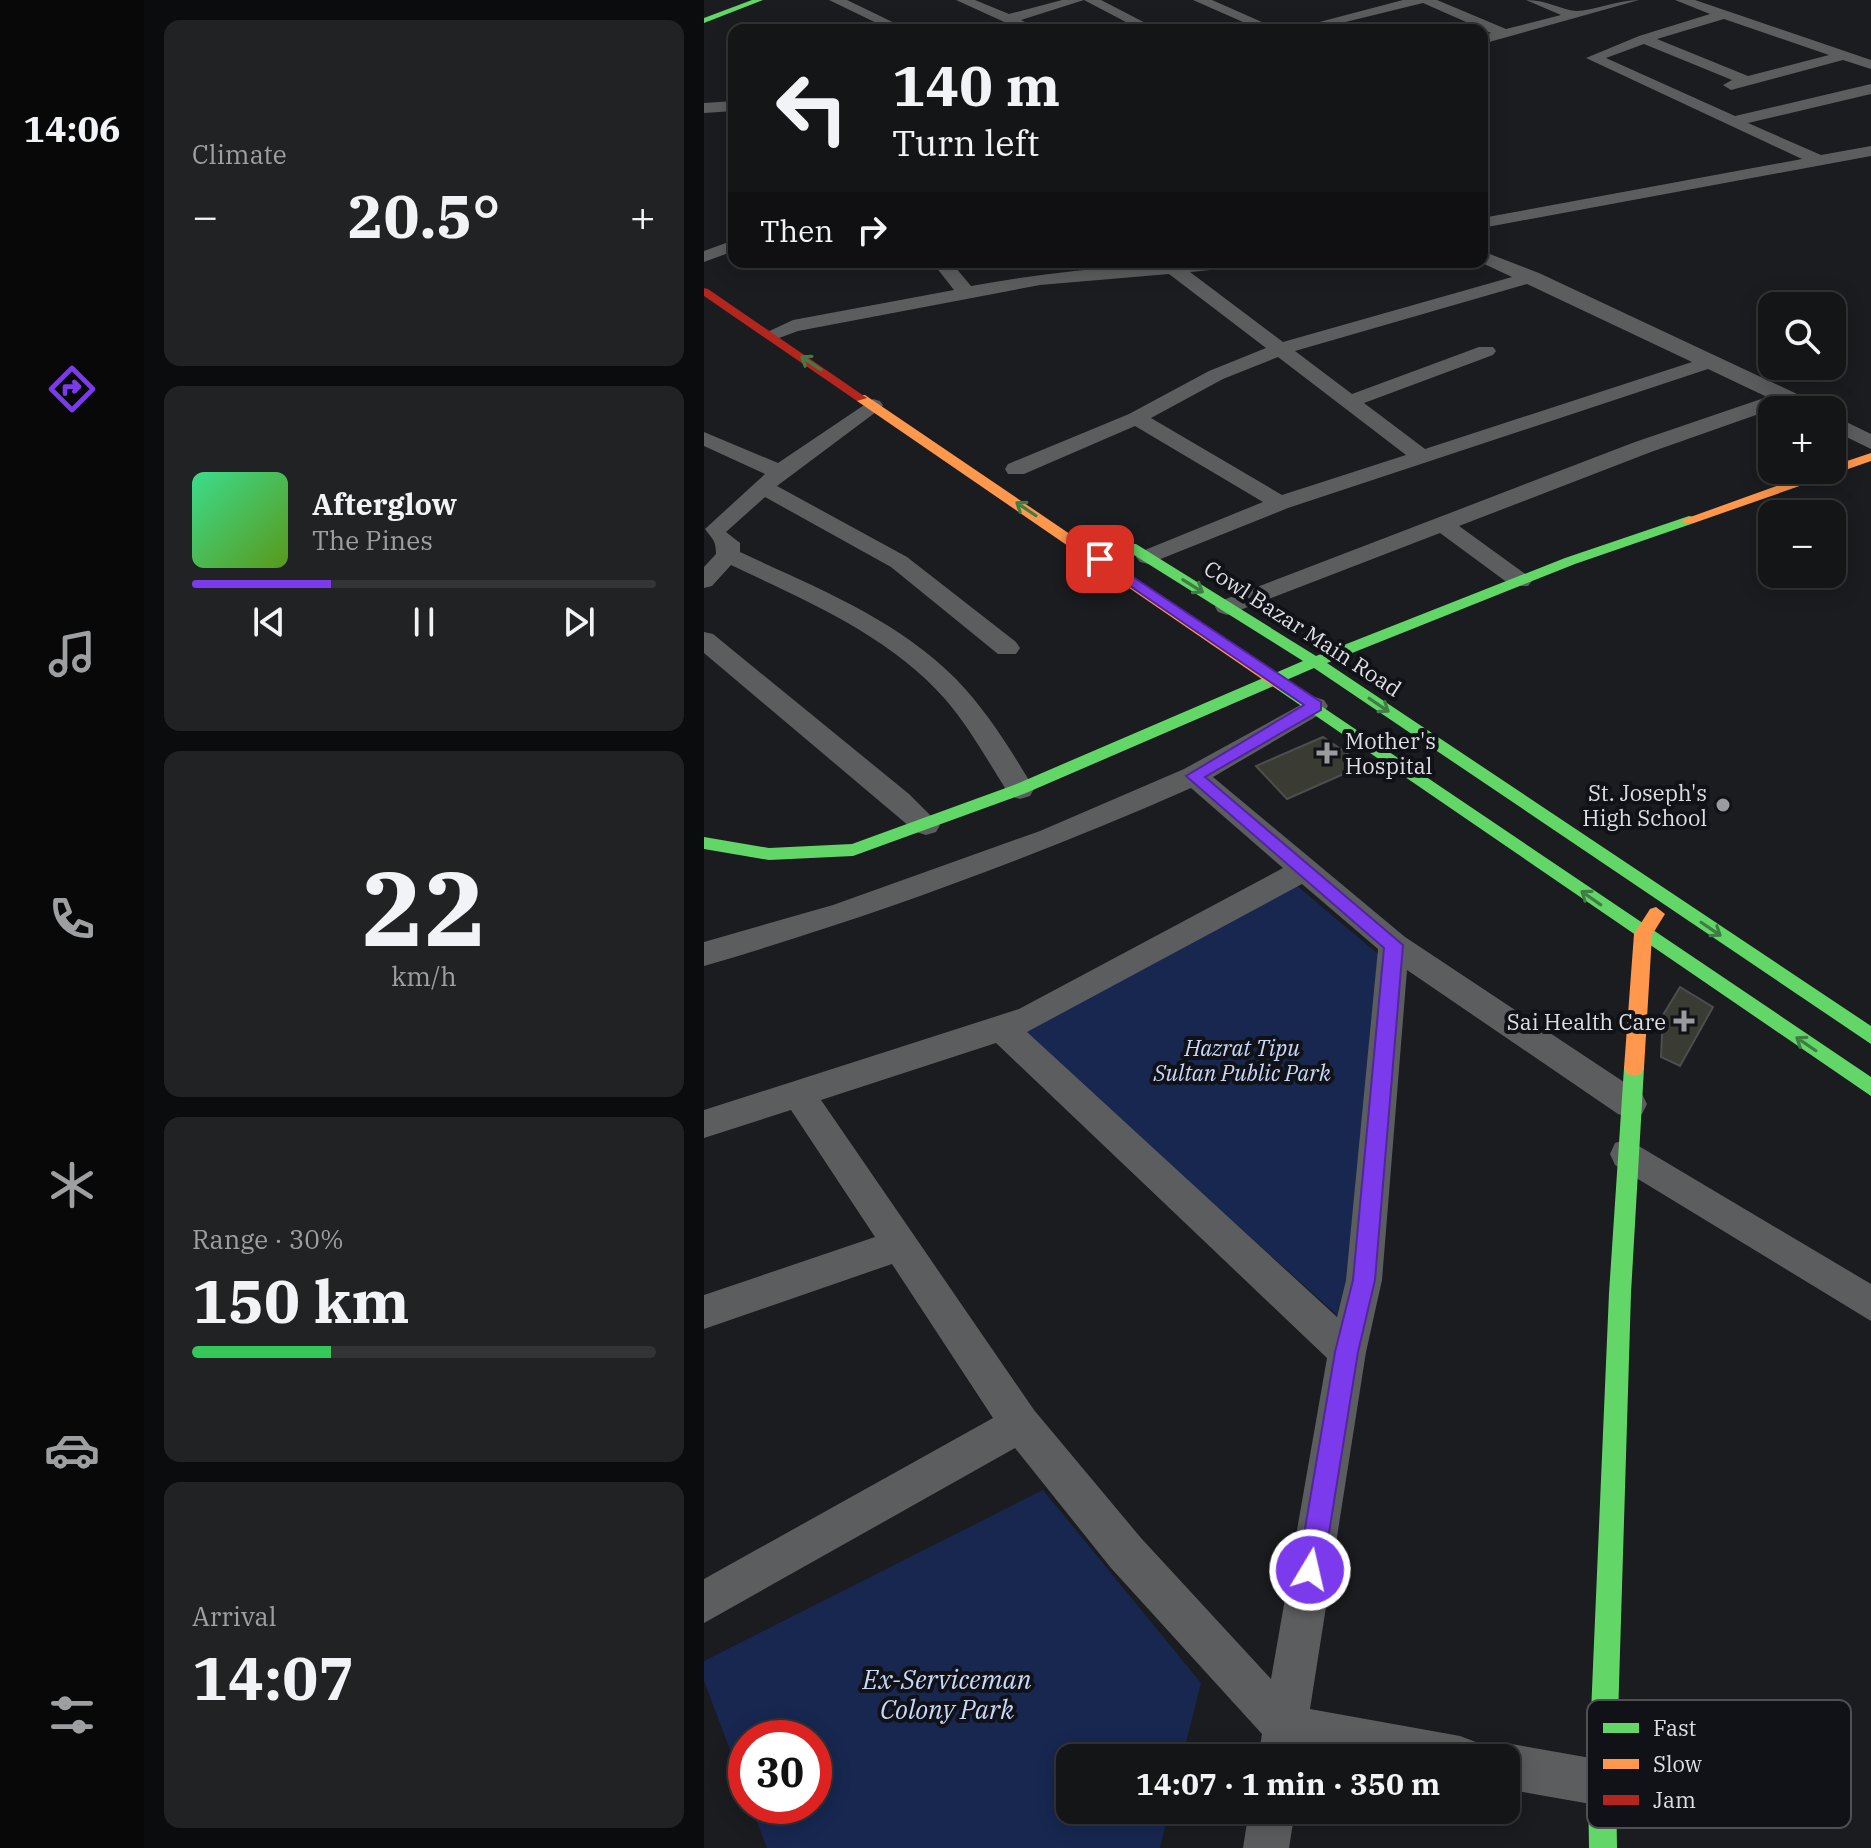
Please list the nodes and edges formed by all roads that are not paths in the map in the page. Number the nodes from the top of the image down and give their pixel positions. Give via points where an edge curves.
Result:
1 (759, 0) edge
2 (836, 0) edge
3 (963, 0) edge
4 (1077, 0) edge
5 (1090, 0) edge
6 (1200, 0) edge
7 (1423, 0) edge
8 (1533, 0) edge
9 (1632, 0) edge
10 (1682, 0) edge
11 (1724, 8) junction
12 (1573, 15) junction
13 (1008, 19) junction
14 (1336, 20) junction
15 (704, 21) edge
16 (889, 24) edge
17 (1020, 24) edge
18 (1140, 24) edge
19 (1258, 24) edge
20 (1320, 24) edge
21 (1345, 24) edge
22 (1480, 24) edge
23 (1488, 27) edge
24 (1502, 33) junction
25 (1488, 38) edge
26 (1644, 39) junction
27 (1843, 56) junction
28 (1871, 65) edge
29 (1747, 81) junction
30 (1871, 89) edge
31 (1678, 98) junction
32 (728, 106) edge
33 (704, 108) edge
34 (1731, 122) junction
35 (1871, 151) edge
36 (1822, 162) junction
37 (1488, 222) edge
38 (728, 247) edge
39 (704, 257) edge
40 (1488, 259) edge
41 (946, 268) edge
42 (1164, 268) edge
43 (1189, 268) edge
44 (704, 269) edge
45 (1532, 277) junction
46 (965, 291) junction
47 (706, 294) edge
48 (793, 326) junction
49 (771, 335) junction
50 (819, 342) dead end
51 (1277, 350) junction
52 (1486, 351) dead end
53 (1711, 362) junction
54 (1786, 396) edge
55 (1351, 401) junction
56 (873, 405) junction
57 (1758, 407) edge
58 (1136, 418) junction
59 (1846, 429) edge
60 (704, 438) edge
61 (1871, 443) edge
62 (1422, 457) junction
63 (1871, 457) edge
64 (1017, 470) dead end
65 (772, 480) junction
66 (1280, 503) junction
67 (1443, 525) junction
68 (710, 527) edge
69 (1121, 541) dead end
70 (728, 555) junction
71 (1148, 557) junction
72 (704, 581) edge
73 (1520, 581) junction
74 (1227, 607) junction
75 (704, 640) edge
76 (1007, 648) dead end
77 (1315, 662) junction
78 (1276, 679) junction
79 (1315, 706) junction
80 (1194, 776) junction
81 (1020, 789) junction
82 (926, 825) junction
83 (704, 843) edge
84 (1302, 871) junction
85 (1667, 899) junction
86 (1643, 934) junction
87 (1394, 945) junction
88 (704, 954) edge
89 (1001, 1028) junction
90 (1871, 1036) edge
91 (1871, 1088) edge
92 (799, 1094) junction
93 (1630, 1104) junction
94 (704, 1124) edge
95 (1627, 1154) junction
96 (900, 1245) junction
97 (1871, 1304) edge
98 (704, 1312) edge
99 (1347, 1352) junction
100 (1020, 1424) junction
101 (704, 1602) edge
102 (1605, 1700) edge
103 (1282, 1742) edge
104 (1304, 1744) edge
105 (1520, 1768) edge
106 (1587, 1780) edge
107 (1270, 1824) edge
108 (1603, 1828) edge
109 (1266, 1848) edge
110 (1603, 1848) edge

1 - 15 street
2 - 16 street
3 - 13 street
4 - 13 street
5 - 18 street
6 - 19 street
7 - 14 street
7 - 22 street
8 - 12 street
9 - 12 street
10 - 11 street
11 - 26 street
11 - 27 street
12 - 24 street
12 - 26 street
13 - 17 street
14 - 20 street
14 - 21 street
23 - 24 street
24 - 25 street
26 - 29 street
26 - 31 street via 1593,58
27 - 28 street
27 - 29 street
29 - 31 street
30 - 34 street
31 - 34 street
32 - 33 street
34 - 36 street
35 - 36 street
36 - 37 street
38 - 39 street
40 - 45 street
41 - 46 street
42 - 46 street
43 - 51 street
44 - 48 street
45 - 51 street
45 - 53 street
46 - 48 street
47 - 49 street
48 - 49 street
48 - 50 street
56 -> 49 street
51 - 55 street
51 - 58 street
52 - 55 street
53 - 54 street
53 - 62 street
55 - 62 street
56 - 65 street
78 -> 56 street
57 - 67 street
58 - 64 street
58 - 66 street
59 - 61 street
60 - 65 street
62 - 66 street
63 - 73 street
65 - 68 street
65 - 76 street via 899,562
66 - 71 street
67 - 73 street
67 - 74 street
68 - 70 street via 728,543
69 - 71 street, Cowl Bazar Main Road
70 - 72 street
70 - 81 street via 898,645 946,684
71 -> 74 street, Cowl Bazar Main Road
73 - 77 street
74 - 77 street, Cowl Bazar Main Road
75 - 82 street via 855,760
77 - 78 street
77 -> 85 street, Cowl Bazar Main Road
78 - 79 street
78 - 81 street
79 - 80 street
86 -> 79 street
80 - 84 street
80 - 88 street via 1050,838 839,915
81 - 82 street
82 - 83 street via 853,850 810,854 769,854
84 - 87 street
84 - 89 street via 1029,1019
85 - 86 street
85 -> 90 street, Cowl Bazar Main Road
91 -> 86 street
86 - 93 street
87 - 93 street
87 - 99 street via 1364,1280
89 - 92 street
89 - 99 street
92 - 94 street
92 - 96 street
93 - 95 street
95 - 97 street
95 - 102 street
96 - 98 street
96 - 100 street
99 - 103 street
100 - 101 street
100 - 103 street
103 - 104 street
105 - 106 street
107 - 109 street
108 - 110 street

